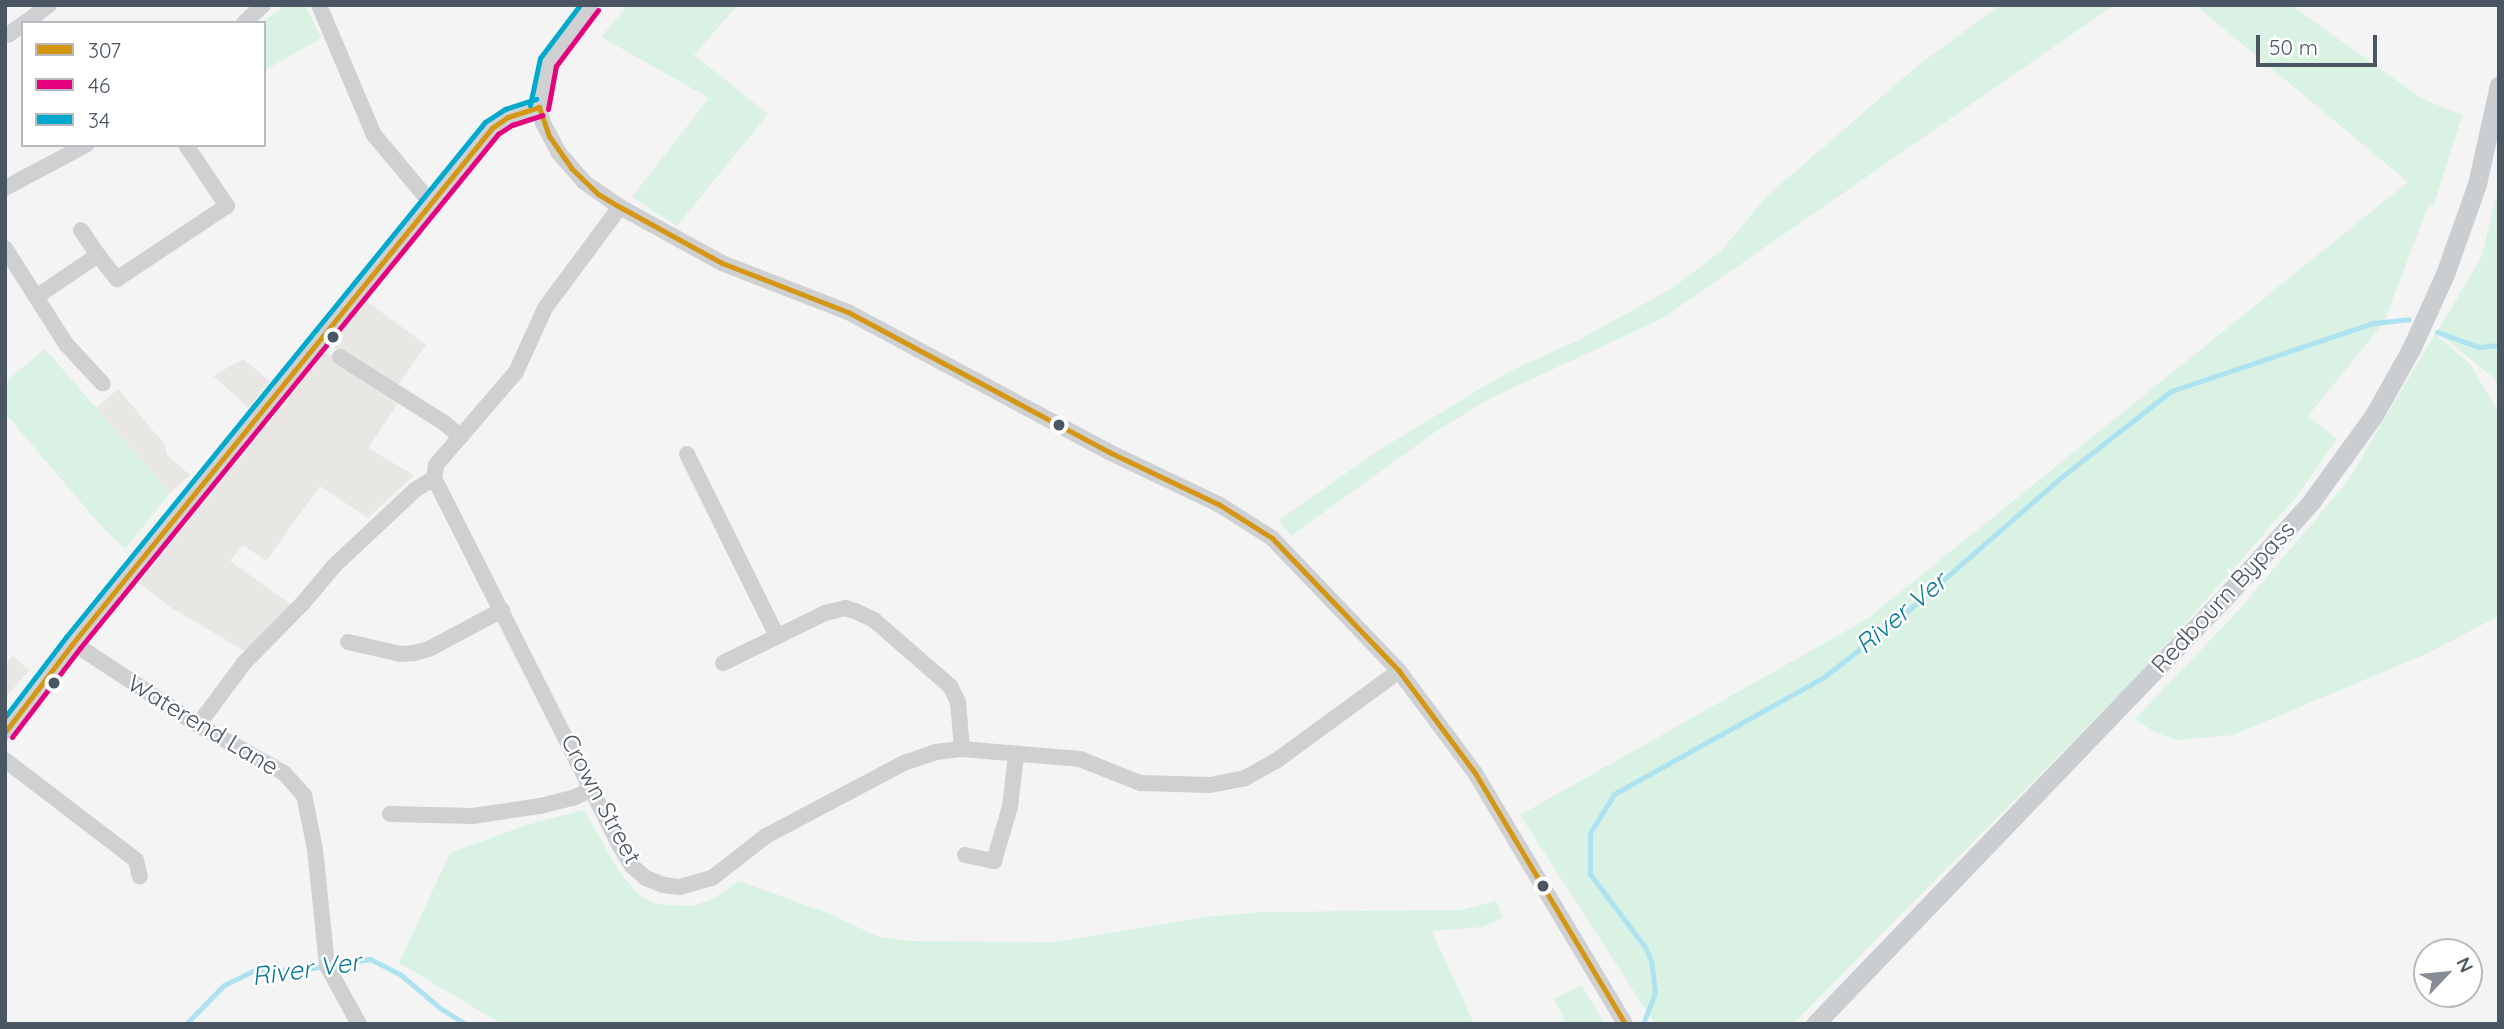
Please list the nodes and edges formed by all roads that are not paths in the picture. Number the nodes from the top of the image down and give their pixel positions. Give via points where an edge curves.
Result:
1 (49, 5) edge
2 (263, 5) edge
3 (319, 5) edge
4 (591, 5) edge
5 (27, 21) edge
6 (246, 21) edge
7 (21, 25) edge
8 (8, 35) dead end
9 (2499, 85) edge
10 (539, 107) junction
11 (82, 147) edge
12 (187, 147) edge
13 (5, 188) edge
14 (430, 202) junction
15 (620, 207) junction
16 (81, 230) dead end
17 (5, 248) edge
18 (98, 255) junction
19 (36, 297) junction
20 (329, 349) junction
21 (103, 384) dead end
22 (461, 437) junction
23 (687, 454) dead end
24 (435, 478) junction
25 (502, 610) junction
26 (777, 636) junction
27 (348, 642) dead end
28 (73, 643) junction
29 (723, 663) dead end
30 (1399, 671) junction
31 (198, 725) junction
32 (5, 732) edge
33 (962, 749) junction
34 (1016, 755) junction
35 (5, 760) edge
36 (594, 788) junction
37 (390, 814) dead end
38 (965, 855) dead end
39 (140, 877) dead end
40 (1623, 1022) edge
41 (359, 1024) edge
42 (1815, 1024) edge

1 - 5 street
2 - 6 street
3 - 14 street via 374,135
4 - 10 street via 548,62
7 - 8 street
9 - 42 main road, Redbourn Bypass via 2477,184 2445,274 2380,404 2327,480 2225,597
10 - 14 street via 508,117 492,128
10 - 15 street via 549,136 571,168 598,194
11 - 13 street
12 - 18 street via 227,206 117,279
14 - 20 street
15 - 22 street via 545,308 516,372
15 - 30 street via 722,263 848,312 1109,452 1220,505 1272,538
16 - 18 street
17 - 19 street
18 - 19 street
19 - 21 street via 66,344
20 - 22 street
20 - 28 street
22 - 24 street via 436,465
23 - 26 street
24 - 25 street, Crown Street
24 - 31 street via 415,489 334,566 244,663
25 - 27 street via 414,653
25 - 36 street, Crown Street
26 - 29 street
26 - 33 street via 836,609 874,620 950,685 958,702
28 - 31 street, Waterend Lane
28 - 32 street
30 - 34 street, Crown Street via 1276,761 1245,778 1210,785 1140,783 1080,759
30 - 40 street via 1475,773
31 - 41 street, Waterend Lane via 284,773 304,795 327,966
33 - 34 street, Crown Street
33 - 36 street, Crown Street via 904,763 765,836 712,878 680,887 646,878 632,866
34 - 38 street via 1010,807 995,861
35 - 39 street via 136,860
36 - 37 street via 540,806 472,816

